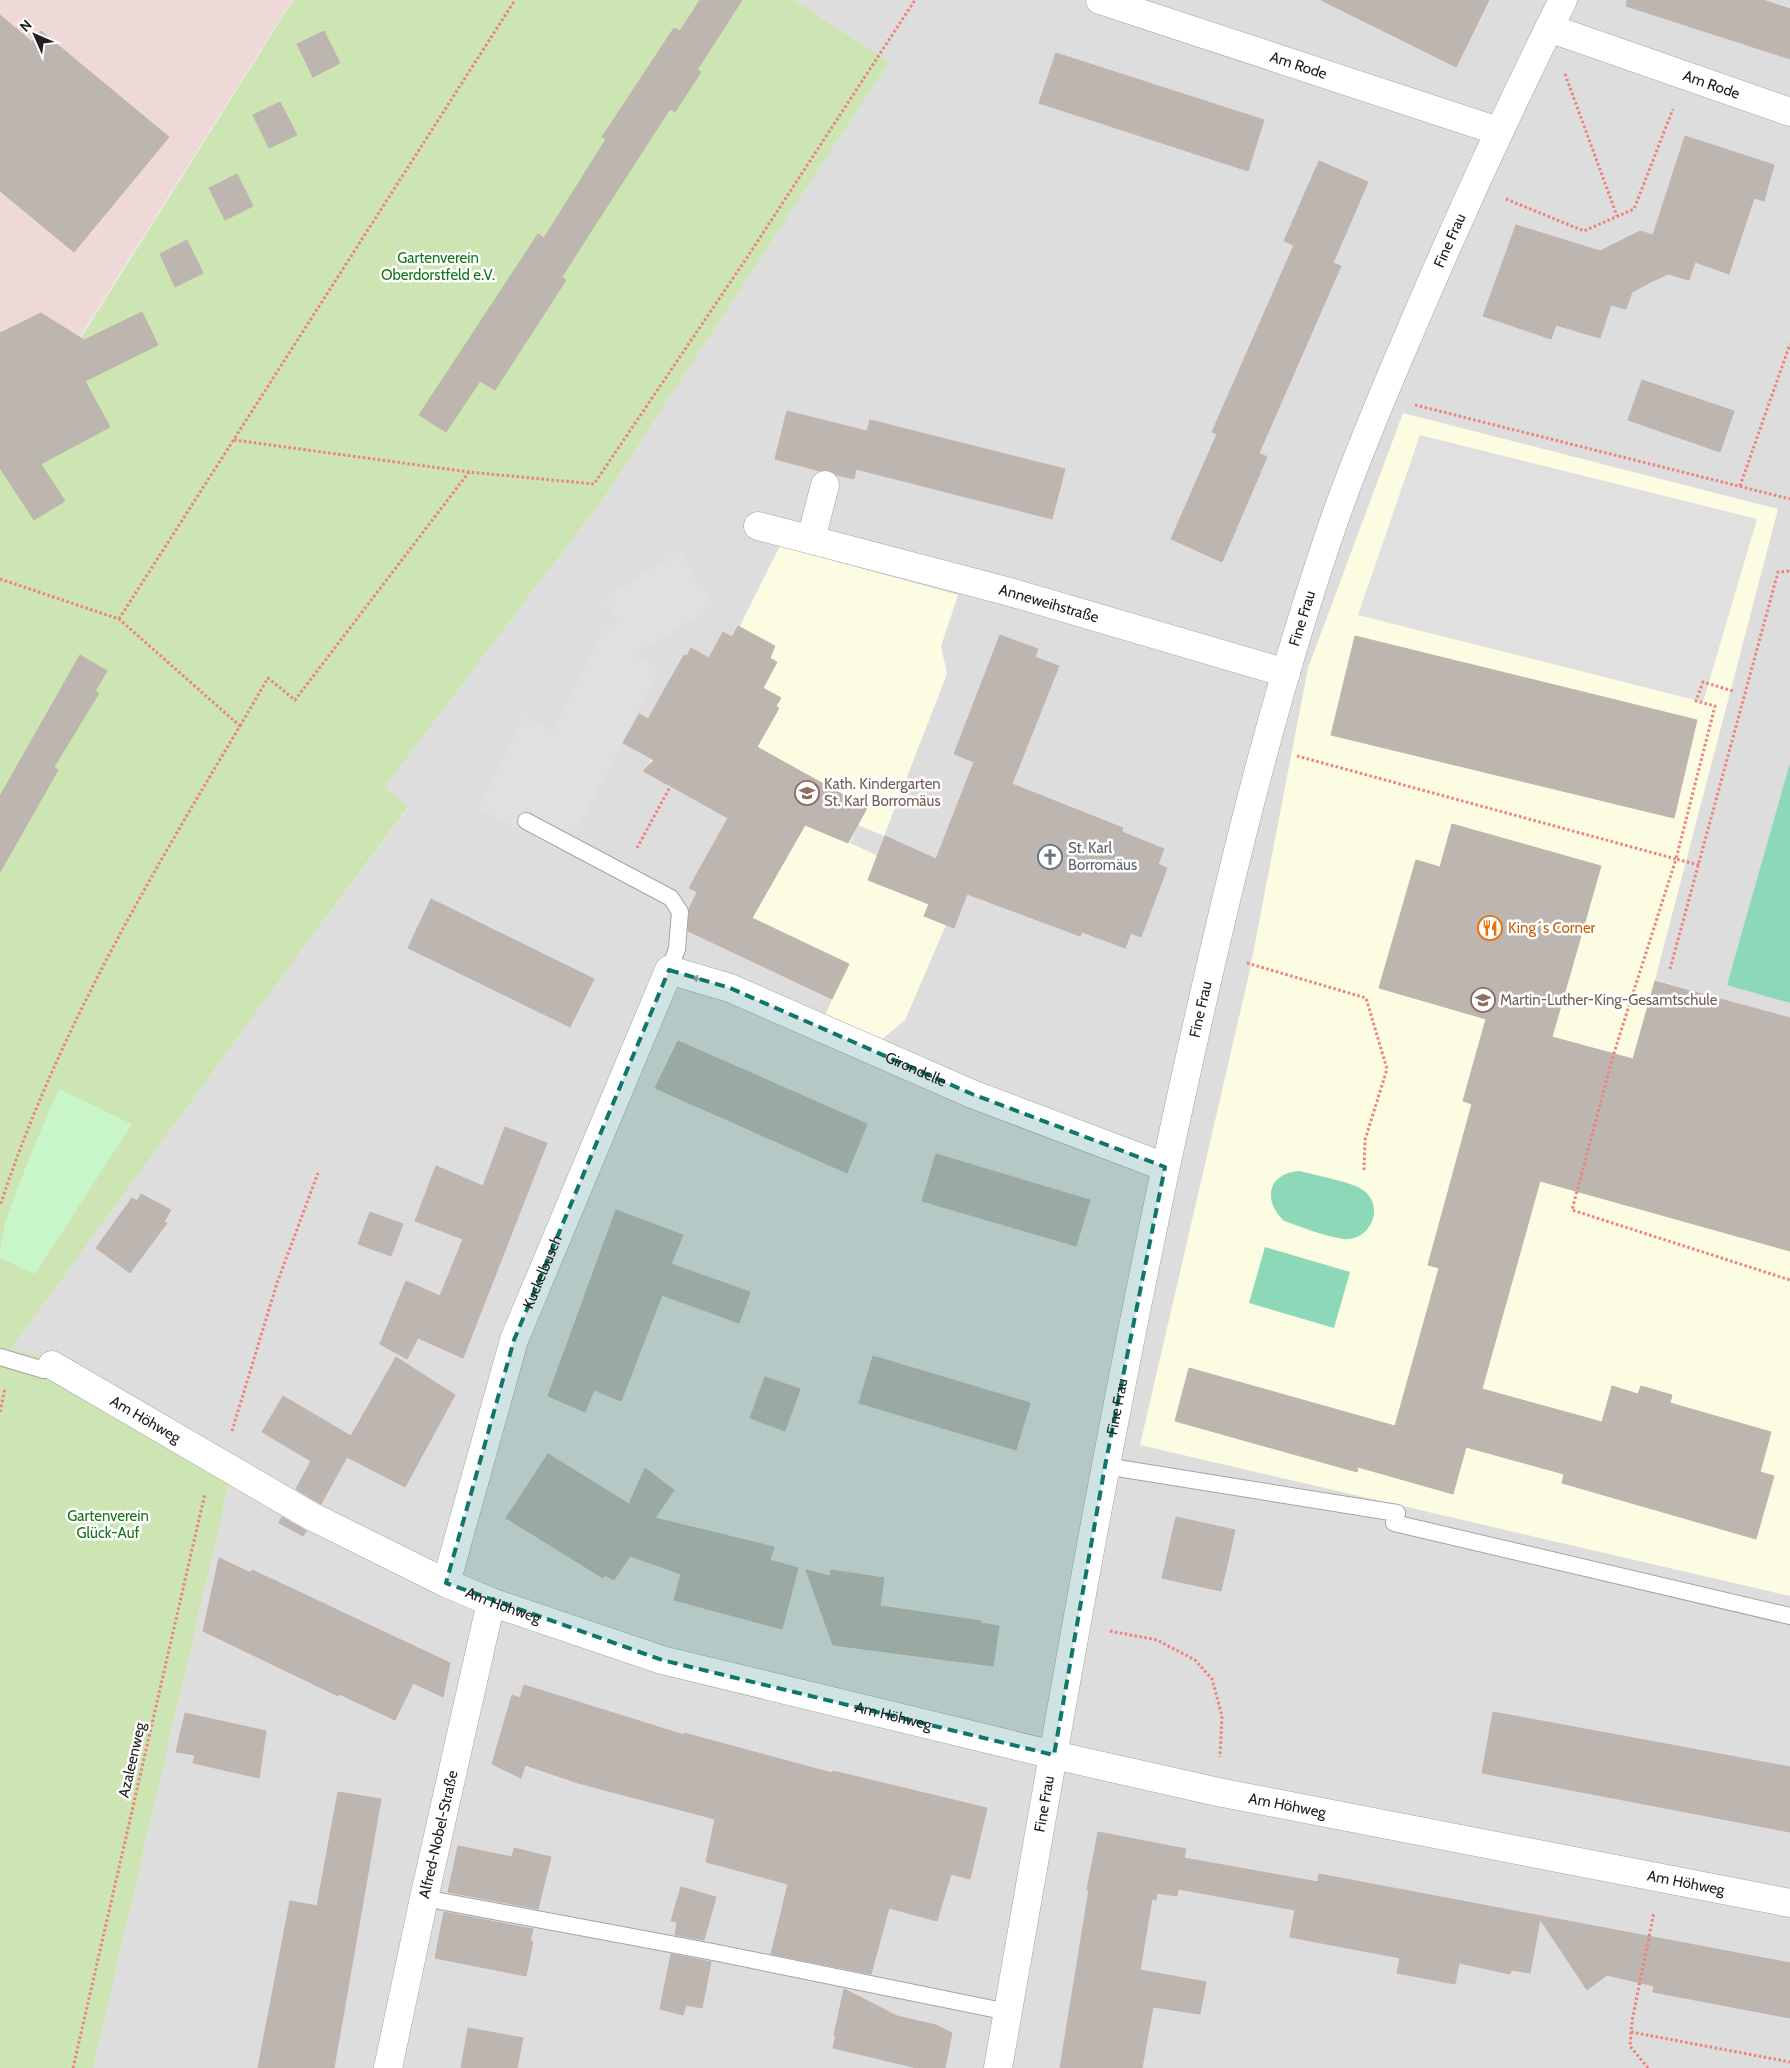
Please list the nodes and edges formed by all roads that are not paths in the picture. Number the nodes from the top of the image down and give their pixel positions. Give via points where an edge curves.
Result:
1 (1100, 0) edge
2 (1563, 0) edge
3 (1549, 28) junction
4 (1790, 112) edge
5 (1498, 131) junction
6 (825, 485) dead end
7 (758, 526) dead end
8 (811, 539) junction
9 (1286, 673) junction
10 (526, 821) dead end
11 (669, 970) junction
12 (1165, 1168) junction
13 (0, 1357) edge
14 (52, 1365) joint
15 (1105, 1466) junction
16 (446, 1583) junction
17 (492, 1602) junction
18 (1790, 1616) edge
19 (1054, 1755) junction
20 (424, 1898) junction
21 (1790, 1903) edge
22 (1008, 2012) junction
23 (388, 2068) edge
24 (998, 2068) edge

1 - 5 street, Am Rode
2 - 3 street, Fine Frau
3 - 4 street, Am Rode
3 - 5 street, Fine Frau
5 - 9 street, Fine Frau via 1375,415 1337,514
6 - 8 street
7 - 8 street, Anneweihstraße
8 - 9 street, Anneweihstraße via 1010,592
9 - 12 street, Fine Frau via 1213,953
10 - 11 lane via 671,898 680,912 677,949
12 -> 11 street, Girondelle via 972,1094 730,988
11 - 16 street, Kuckelbusch via 514,1340
12 - 15 street, Fine Frau
13 - 14 lane via 44,1370
14 - 16 street, Am Höhweg via 311,1516
15 - 18 lane via 1397,1513 1394,1522
15 - 19 street, Fine Frau
16 - 17 street, Am Höhweg
17 - 19 street, Am Höhweg via 662,1660
17 - 20 street, Alfred-Nobel-Straße
19 - 21 street, Am Höhweg via 1228,1794
19 - 22 street, Fine Frau
20 - 22 lane
20 - 23 street, Alfred-Nobel-Straße
22 - 24 street, Fine Frau

